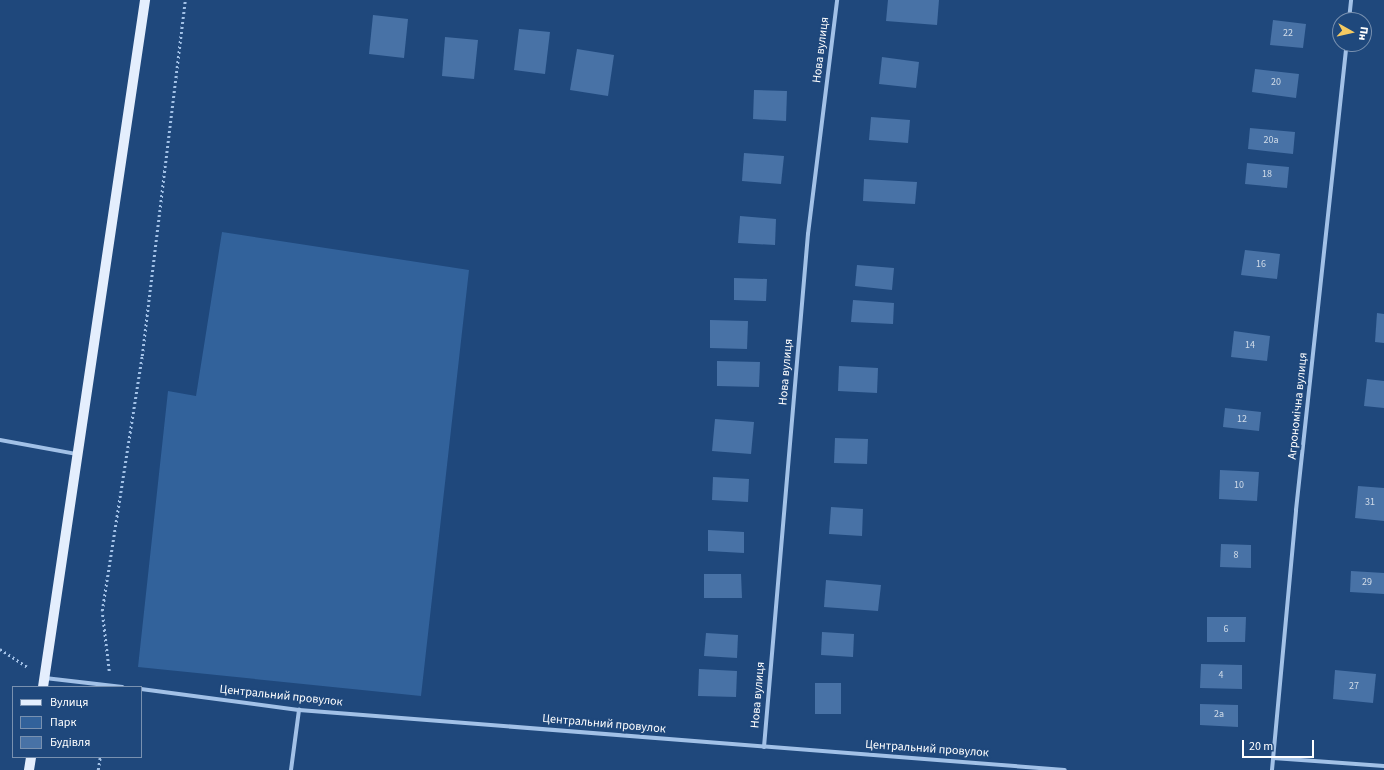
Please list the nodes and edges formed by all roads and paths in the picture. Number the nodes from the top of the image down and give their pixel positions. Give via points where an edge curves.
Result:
1 (145, 0) edge
2 (185, 0) edge
3 (837, 0) edge
4 (1351, 0) edge
5 (1350, 12) edge
6 (1346, 52) edge
7 (0, 440) edge
8 (78, 454) junction
9 (0, 649) edge
10 (109, 672) dead end
11 (44, 683) edge
12 (114, 686) edge
13 (142, 689) edge
14 (299, 710) junction
15 (764, 747) junction
16 (31, 758) edge
17 (100, 758) edge
18 (1273, 758) junction
19 (1384, 766) edge
20 (29, 770) edge
21 (98, 770) edge
22 (291, 770) edge
23 (1066, 770) edge
24 (1272, 770) edge

1 - 8 main road
2 - 10 path via 142,356 102,611
3 - 15 street, Нова вулиця via 808,234
4 - 5 street
6 - 18 street, Агрономічна вулиця via 1296,510
7 - 8 street
8 - 11 main road
9 - 11 path
11 - 12 street via 72,681
13 - 14 street, Центральний провулок
14 - 15 street, Центральний провулок
14 - 22 street
15 - 23 street, Центральний провулок
16 - 20 main road
17 - 21 path
18 - 19 street
18 - 24 street, Агрономічна вулиця

